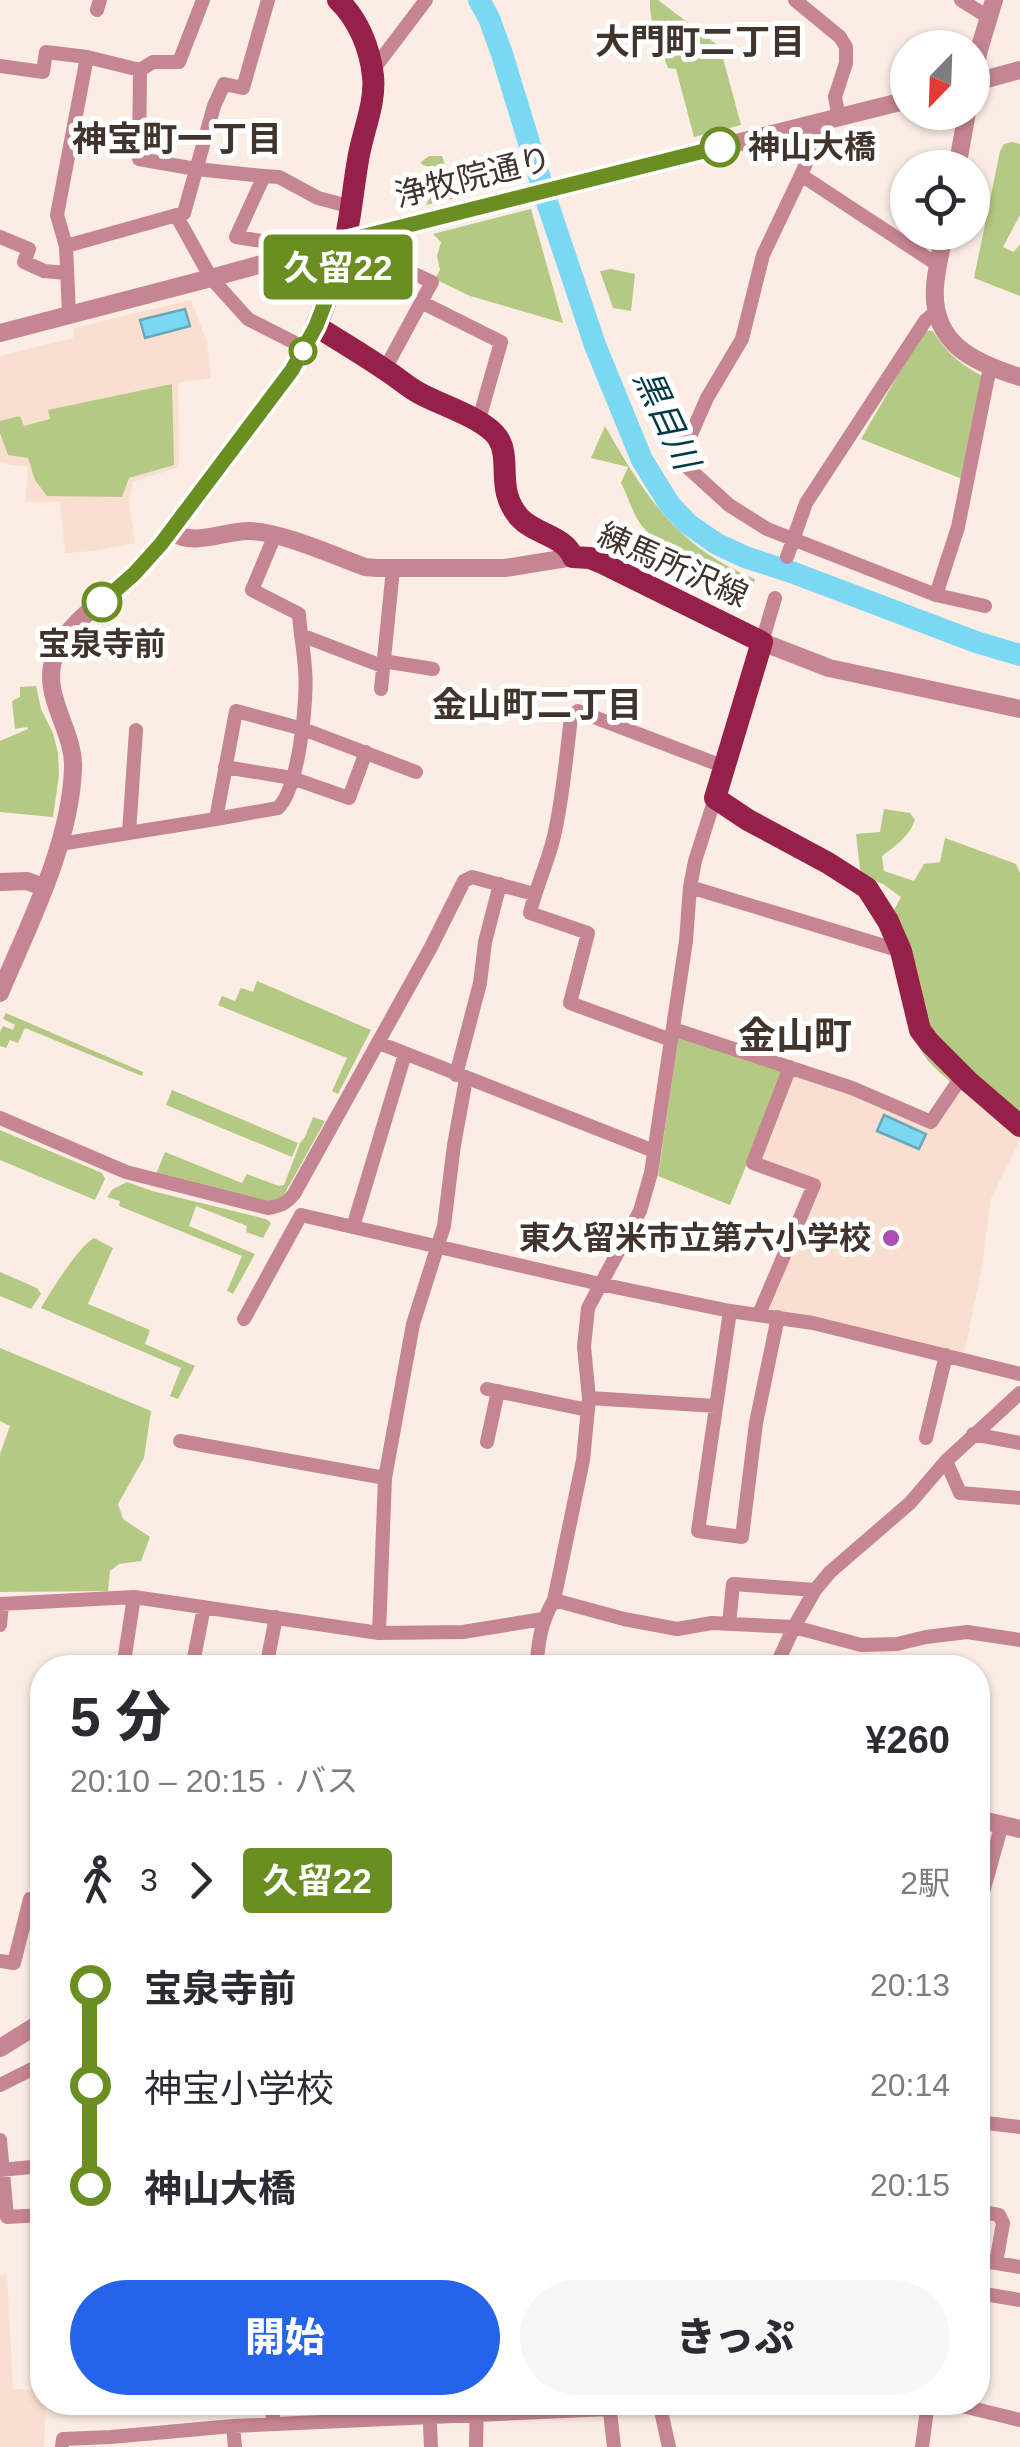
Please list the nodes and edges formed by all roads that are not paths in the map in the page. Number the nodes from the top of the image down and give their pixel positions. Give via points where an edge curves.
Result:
1 (203, 0) edge
2 (268, 0) edge
3 (338, 0) edge
4 (426, 0) edge
5 (795, 0) edge
6 (961, 0) edge
7 (991, 8) edge
8 (87, 57) junction
9 (0, 66) edge
10 (140, 70) junction
11 (1020, 70) edge
12 (372, 71) junction
13 (990, 78) edge
14 (890, 105) edge
15 (832, 120) junction
16 (196, 169) junction
17 (801, 175) junction
18 (264, 176) junction
19 (352, 207) junction
20 (176, 215) junction
21 (375, 233) junction
22 (0, 237) edge
23 (345, 241) junction
24 (66, 246) junction
25 (941, 250) edge
26 (286, 257) junction
27 (938, 265) junction
28 (66, 273) junction
29 (211, 278) junction
30 (421, 302) junction
31 (937, 311) junction
32 (69, 314) junction
33 (316, 326) junction
34 (0, 332) edge
35 (305, 348) junction
36 (990, 367) junction
37 (385, 369) junction
38 (1020, 376) edge
39 (478, 422) junction
40 (171, 532) junction
41 (275, 536) junction
42 (795, 541) junction
43 (573, 557) junction
44 (787, 558) dead end
45 (393, 569) junction
46 (936, 595) junction
47 (775, 598) dead end
48 (985, 606) dead end
49 (300, 635) junction
50 (762, 642) junction
51 (382, 664) junction
52 (433, 669) dead end
53 (380, 689) dead end
54 (1020, 709) edge
55 (303, 729) junction
56 (136, 730) dead end
57 (366, 752) junction
58 (225, 767) junction
59 (725, 767) junction
60 (416, 772) dead end
61 (292, 778) junction
62 (715, 798) junction
63 (216, 819) junction
64 (128, 833) junction
65 (60, 844) junction
66 (0, 882) edge
67 (500, 884) junction
68 (43, 886) junction
69 (690, 887) junction
70 (534, 894) junction
71 (901, 951) junction
72 (0, 993) edge
73 (672, 1034) junction
74 (379, 1043) junction
75 (405, 1054) junction
76 (790, 1067) junction
77 (962, 1076) junction
78 (461, 1077) junction
79 (0, 1118) edge
80 (1020, 1126) edge
81 (654, 1151) junction
82 (353, 1226) junction
83 (439, 1246) junction
84 (600, 1284) junction
85 (730, 1310) junction
86 (759, 1314) junction
87 (778, 1317) junction
88 (244, 1319) dead end
89 (946, 1355) junction
90 (1020, 1374) edge
91 (1020, 1393) edge
92 (588, 1404) junction
93 (716, 1406) junction
94 (973, 1434) junction
95 (926, 1438) dead end
96 (180, 1441) dead end
97 (488, 1442) dead end
98 (1020, 1443) edge
99 (946, 1462) junction
100 (385, 1478) junction
101 (1020, 1498) edge
102 (815, 1590) junction
103 (134, 1597) junction
104 (554, 1600) junction
105 (1, 1604) edge
106 (204, 1608) junction
107 (276, 1617) junction
108 (543, 1619) junction
109 (0, 1624) edge
110 (730, 1624) junction
111 (794, 1627) junction
112 (379, 1632) junction
113 (1020, 1640) edge
114 (125, 1655) edge
115 (195, 1655) edge
116 (269, 1655) edge
117 (538, 1655) edge
118 (781, 1655) edge
119 (1011, 1827) edge
120 (990, 1880) edge
121 (30, 1898) edge
122 (0, 1961) edge
123 (30, 2029) edge
124 (0, 2048) edge
125 (30, 2070) edge
126 (0, 2085) edge
127 (990, 2123) edge
128 (1020, 2127) edge
129 (0, 2140) edge
130 (30, 2167) edge
131 (1, 2170) edge
132 (990, 2213) edge
133 (30, 2216) edge
134 (990, 2262) edge
135 (996, 2263) junction
136 (1020, 2267) edge
137 (990, 2295) edge
138 (1020, 2300) edge
139 (990, 2413) edge
140 (273, 2415) edge
141 (373, 2415) edge
142 (429, 2415) edge
143 (477, 2415) edge
144 (611, 2415) edge
145 (662, 2415) edge
146 (926, 2415) edge
147 (1020, 2420) edge
148 (273, 2424) junction
149 (233, 2426) junction
150 (62, 2447) edge
151 (235, 2447) edge
152 (431, 2447) edge
153 (476, 2447) edge
154 (614, 2447) edge
155 (669, 2447) edge
156 (922, 2447) edge

1 - 10 street via 179,62 153,62
2 - 16 street via 243,88 224,84
3 - 12 main road via 359,26
4 - 12 street
5 - 15 street via 846,47
6 - 7 street
8 - 9 street via 46,52 43,72
8 - 10 street
8 - 24 street via 58,215
10 - 16 street via 139,159
11 - 13 street
12 - 19 main road
14 - 15 street, 浄牧院通り
15 - 17 street
15 - 21 street, 浄牧院通り
16 - 18 street
16 - 20 street via 184,213
17 - 27 street
17 - 42 street via 763,255 742,340 682,456 730,504
18 - 19 street
18 - 26 street via 236,237 275,243
19 - 23 main road
20 - 24 street
20 - 29 street
21 - 23 street, 浄牧院通り
21 - 30 street via 382,259 432,282
22 - 28 street via 28,248 24,262
23 - 26 street, 浄牧院通り
23 - 33 main road
24 - 28 street
25 - 27 street
26 - 29 street, 浄牧院通り
27 - 31 street
28 - 32 street
29 - 32 street, 浄牧院通り
29 - 35 street via 248,320
30 - 37 street
30 - 39 street via 501,342
31 - 36 street via 956,346
31 - 42 street via 806,504
32 - 34 street, 浄牧院通り
33 - 35 street
33 - 37 main road
35 - 40 street
36 - 38 street
36 - 46 street via 958,527
37 - 39 main road
39 - 43 main road, 練馬所沢線 via 500,441 504,484 517,514 563,542
40 - 41 street via 191,540 250,531
40 - 65 street via 71,628 55,653 52,692 74,768
41 - 45 street via 365,567
41 - 49 street via 252,590 299,614
42 - 44 street
42 - 46 street
43 - 45 street via 505,568
43 - 50 main road, 練馬所沢線 via 600,562
45 - 51 street
46 - 48 street
47 - 50 street
49 - 51 street
49 - 55 street
50 - 54 street via 829,668
50 - 59 main road, 練馬所沢線
51 - 52 street
51 - 53 street
55 - 57 street
55 - 58 street via 236,711
55 - 61 street
56 - 64 street
57 - 60 street
57 - 61 street via 349,798
58 - 61 street
58 - 63 street
59 - 62 main road, 練馬所沢線
59 - 70 street via 578,711 571,718 555,833
61 - 63 street via 278,808
62 - 69 street
62 - 71 main road via 867,888
63 - 64 street
64 - 65 street
65 - 68 street
66 - 68 street
67 - 70 street
67 - 74 street via 464,880
67 - 78 street
68 - 72 street
69 - 71 street
69 - 73 street
70 - 73 street via 530,912 588,933 570,1004
71 - 77 main road via 920,1030
73 - 76 street
73 - 81 street
74 - 75 street
74 - 79 street via 294,1194 280,1206 126,1172
75 - 78 street
75 - 82 street
76 - 77 street via 931,1122
76 - 86 street via 753,1163 814,1185
77 - 80 main road
78 - 81 street
78 - 83 street
81 - 84 street via 640,1211
82 - 83 street
82 - 88 street via 301,1216
83 - 84 street
83 - 100 street via 413,1324
84 - 85 street
84 - 92 street via 584,1340
85 - 86 street
85 - 93 street
86 - 87 street
87 - 89 street
87 - 93 street via 742,1537 698,1531
89 - 90 street
89 - 95 street
91 - 94 street
92 - 93 street
92 - 97 street via 492,1390
92 - 104 street
94 - 98 street
94 - 99 street
96 - 100 street
99 - 101 street via 960,1494
99 - 102 street
100 - 112 street
102 - 110 street via 733,1584
102 - 111 street
103 - 105 street
103 - 106 street
103 - 114 street
104 - 108 street
104 - 110 street via 677,1629
105 - 109 street
106 - 107 street
106 - 115 street
107 - 112 street
107 - 116 street
108 - 112 street via 463,1632
108 - 117 street
110 - 111 street
111 - 113 street via 861,1645 966,1632
111 - 118 street
119 - 120 street
121 - 122 street via 14,1963
123 - 124 street
125 - 126 street
127 - 128 street
129 - 131 street
130 - 131 street
131 - 133 street via 6,2217
132 - 135 street via 1004,2223
134 - 135 street
135 - 136 street
137 - 138 street
139 - 147 street
140 - 148 street
141 - 148 street
142 - 152 street
143 - 153 street
144 - 154 street
145 - 155 street
146 - 156 street
148 - 149 street
149 - 150 street via 63,2439
149 - 151 street

